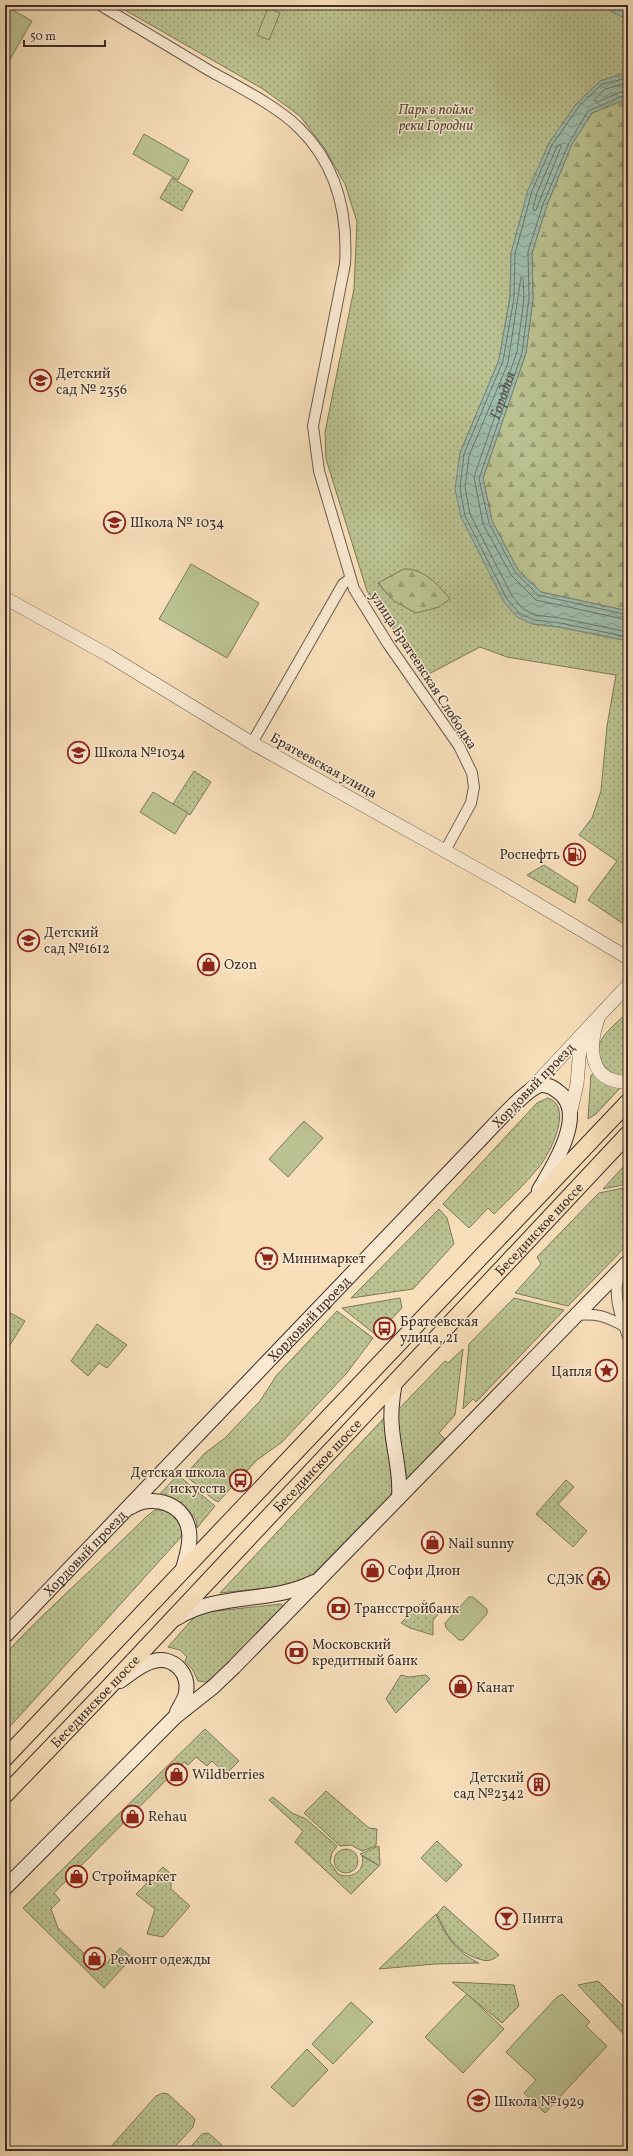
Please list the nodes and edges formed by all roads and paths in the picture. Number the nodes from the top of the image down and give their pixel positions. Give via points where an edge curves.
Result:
1 (100, 5) edge
2 (350, 579) junction
3 (5, 598) edge
4 (252, 744) junction
5 (445, 852) junction
6 (628, 958) edge
7 (628, 985) edge
8 (600, 1015) junction
9 (581, 1035) junction
10 (628, 1082) edge
11 (528, 1091) junction
12 (628, 1102) edge
13 (571, 1110) junction
14 (628, 1134) edge
15 (533, 1201) junction
16 (626, 1264) edge
17 (575, 1315) junction
18 (624, 1326) junction
19 (628, 1336) edge
20 (395, 1382) junction
21 (399, 1497) junction
22 (123, 1513) junction
23 (183, 1569) junction
24 (319, 1579) junction
25 (163, 1627) junction
26 (5, 1636) edge
27 (106, 1690) junction
28 (175, 1717) junction
29 (5, 1758) edge
30 (5, 1795) edge
31 (5, 1888) edge

1 - 2 street, улица Братеевская Слободка via 237,86 299,127 320,155 336,184 344,217 345,264 313,426 319,471
2 - 4 street via 343,584
2 - 5 street, улица Братеевская Слободка via 366,610 459,746 472,773 474,787 471,803
3 - 4 street, Братеевская улица via 108,655
4 - 5 street, Братеевская улица
5 - 6 street, Братеевская улица via 559,915
7 - 8 street, Хордовый проезд
8 - 9 street, Хордовый проезд
8 - 10 street via 594,1032 593,1057 596,1066 607,1079
9 - 11 street, Хордовый проезд
9 - 13 street via 577,1084
11 - 13 main road via 541,1085 550,1086 565,1097
11 - 22 main road, Хордовый проезд
12 - 15 main road, Бесединское шоссе
13 - 15 main road via 558,1158
14 - 20 main road, Бесединское шоссе
15 - 23 main road, Бесединское шоссе
16 - 17 main road
16 - 18 street via 618,1277 616,1291
17 - 18 street via 606,1316
17 - 21 main road
18 - 19 street
20 - 21 main road via 391,1417 400,1480
20 - 25 main road, Бесединское шоссе
21 - 24 main road
22 - 23 main road via 145,1500 158,1500 179,1512 186,1520 190,1532
22 - 26 main road, Хордовый проезд
23 - 29 main road, Бесединское шоссе
24 - 25 main road via 304,1587 270,1596 209,1603 189,1610
24 - 28 main road via 213,1687
25 - 27 main road, Бесединское шоссе
27 - 28 main road via 146,1664 167,1660 177,1665 184,1673 187,1684 186,1694
27 - 30 main road, Бесединское шоссе
28 - 31 main road

